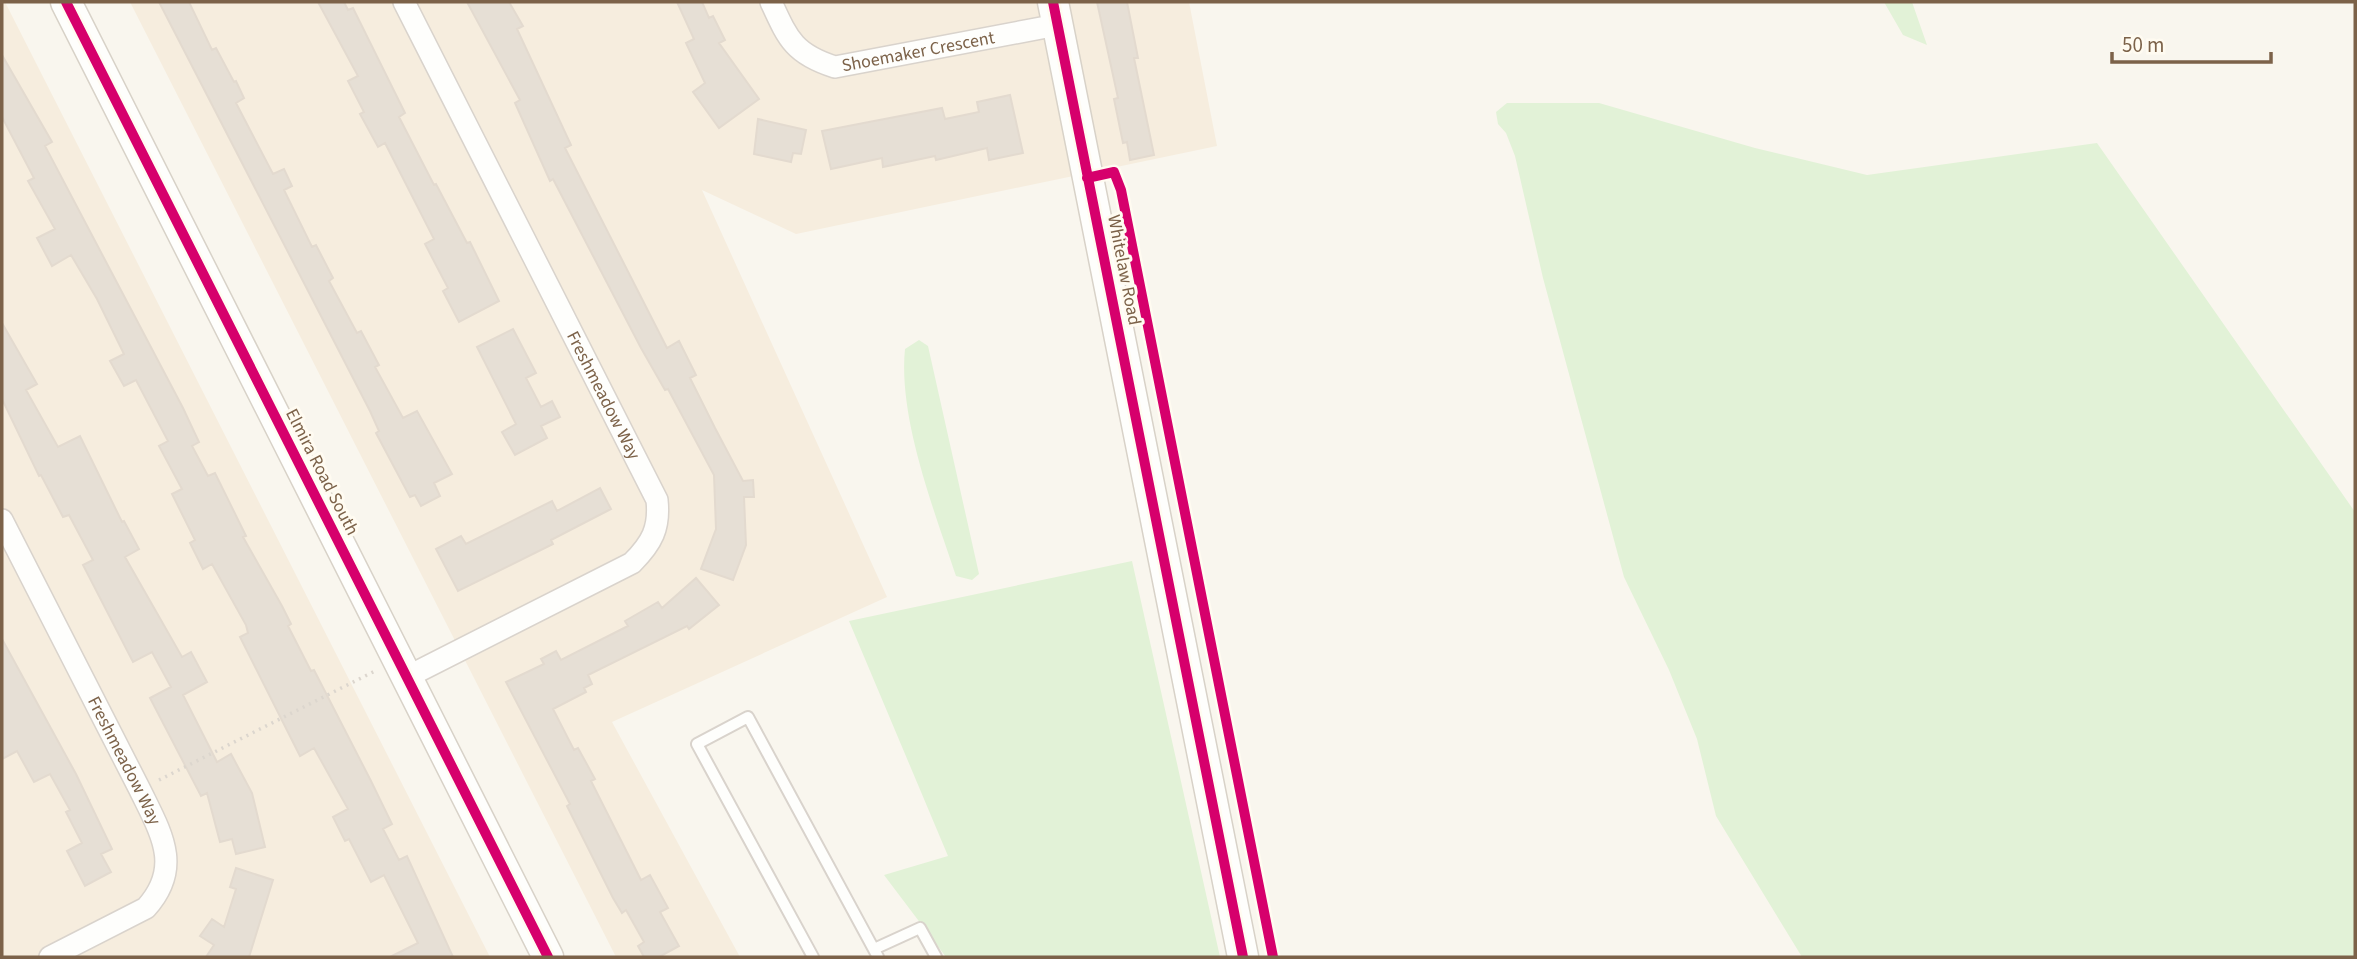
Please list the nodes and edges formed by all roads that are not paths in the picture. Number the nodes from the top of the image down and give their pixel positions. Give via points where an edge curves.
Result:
1 (66, 2) edge
2 (404, 2) edge
3 (771, 2) edge
4 (1055, 14) edge
5 (2, 520) edge
6 (402, 668) junction
7 (876, 953) edge
8 (50, 957) edge
9 (548, 957) edge
10 (813, 957) edge
11 (936, 957) edge
12 (1243, 957) edge

1 - 6 street, Elmira Road South
2 - 6 street, Freshmeadow Way via 657,499 659,520 650,545 632,563
3 - 4 street, Shoemaker Crescent via 789,40 809,59 835,67
4 - 12 street, Whitelaw Road
5 - 8 street, Freshmeadow Way via 140,790 167,857 165,878 146,908
6 - 9 street, Elmira Road South
7 - 10 lane via 748,717 697,744
7 - 11 lane via 920,928

